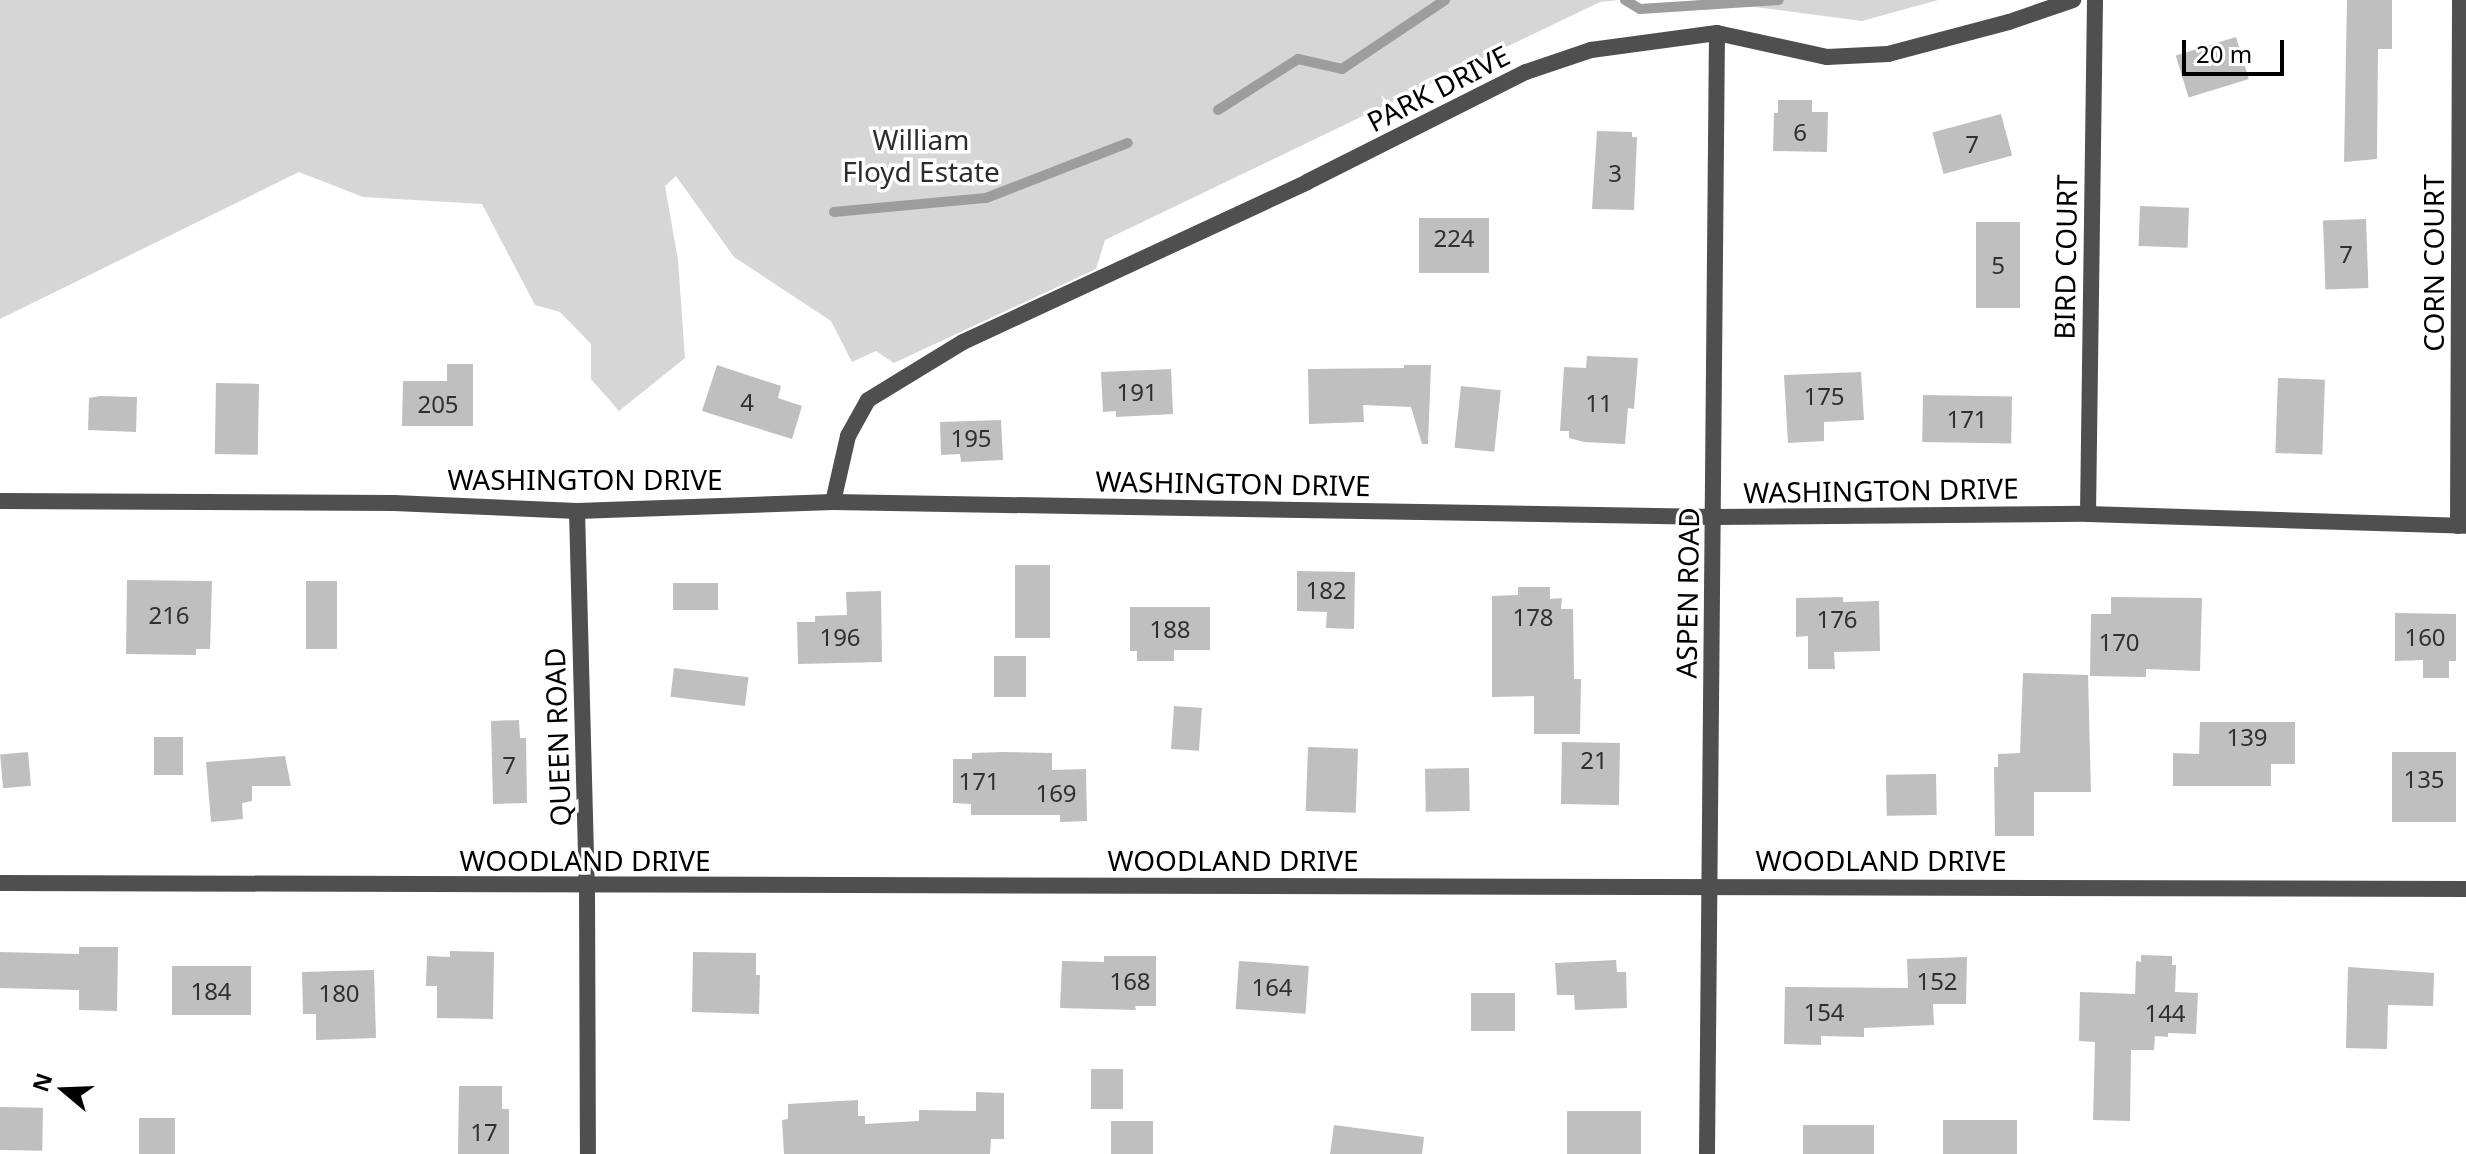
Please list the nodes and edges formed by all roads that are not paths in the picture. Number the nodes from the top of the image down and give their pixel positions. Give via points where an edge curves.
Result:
1 (2073, 0) edge
2 (2095, 0) edge
3 (2460, 0) edge
4 (1717, 33) junction
5 (0, 501) edge
6 (833, 502) junction
7 (577, 511) junction
8 (2088, 514) junction
9 (1715, 517) junction
10 (2462, 526) edge
11 (0, 883) edge
12 (587, 886) junction
13 (1709, 886) junction
14 (2466, 889) edge
15 (588, 1154) edge
16 (1707, 1154) edge

1 - 4 street, PARK DRIVE via 1888,54 1827,57
2 - 8 street, BIRD COURT
3 - 10 street, CORN COURT
4 - 6 street, PARK DRIVE via 1591,50 1526,72 1307,182 963,342 868,400 848,436
4 - 9 street, ASPEN ROAD
5 - 7 street, WASHINGTON DRIVE via 394,503
6 - 7 street, WASHINGTON DRIVE
6 - 9 street, WASHINGTON DRIVE
7 - 12 street, QUEEN ROAD
8 - 9 street, WASHINGTON DRIVE
8 - 10 street, WASHINGTON DRIVE
9 - 13 street, ASPEN ROAD
11 - 12 street, WOODLAND DRIVE
12 - 13 street, WOODLAND DRIVE
12 - 15 street, QUEEN ROAD
13 - 14 street, WOODLAND DRIVE
13 - 16 street, ASPEN ROAD

